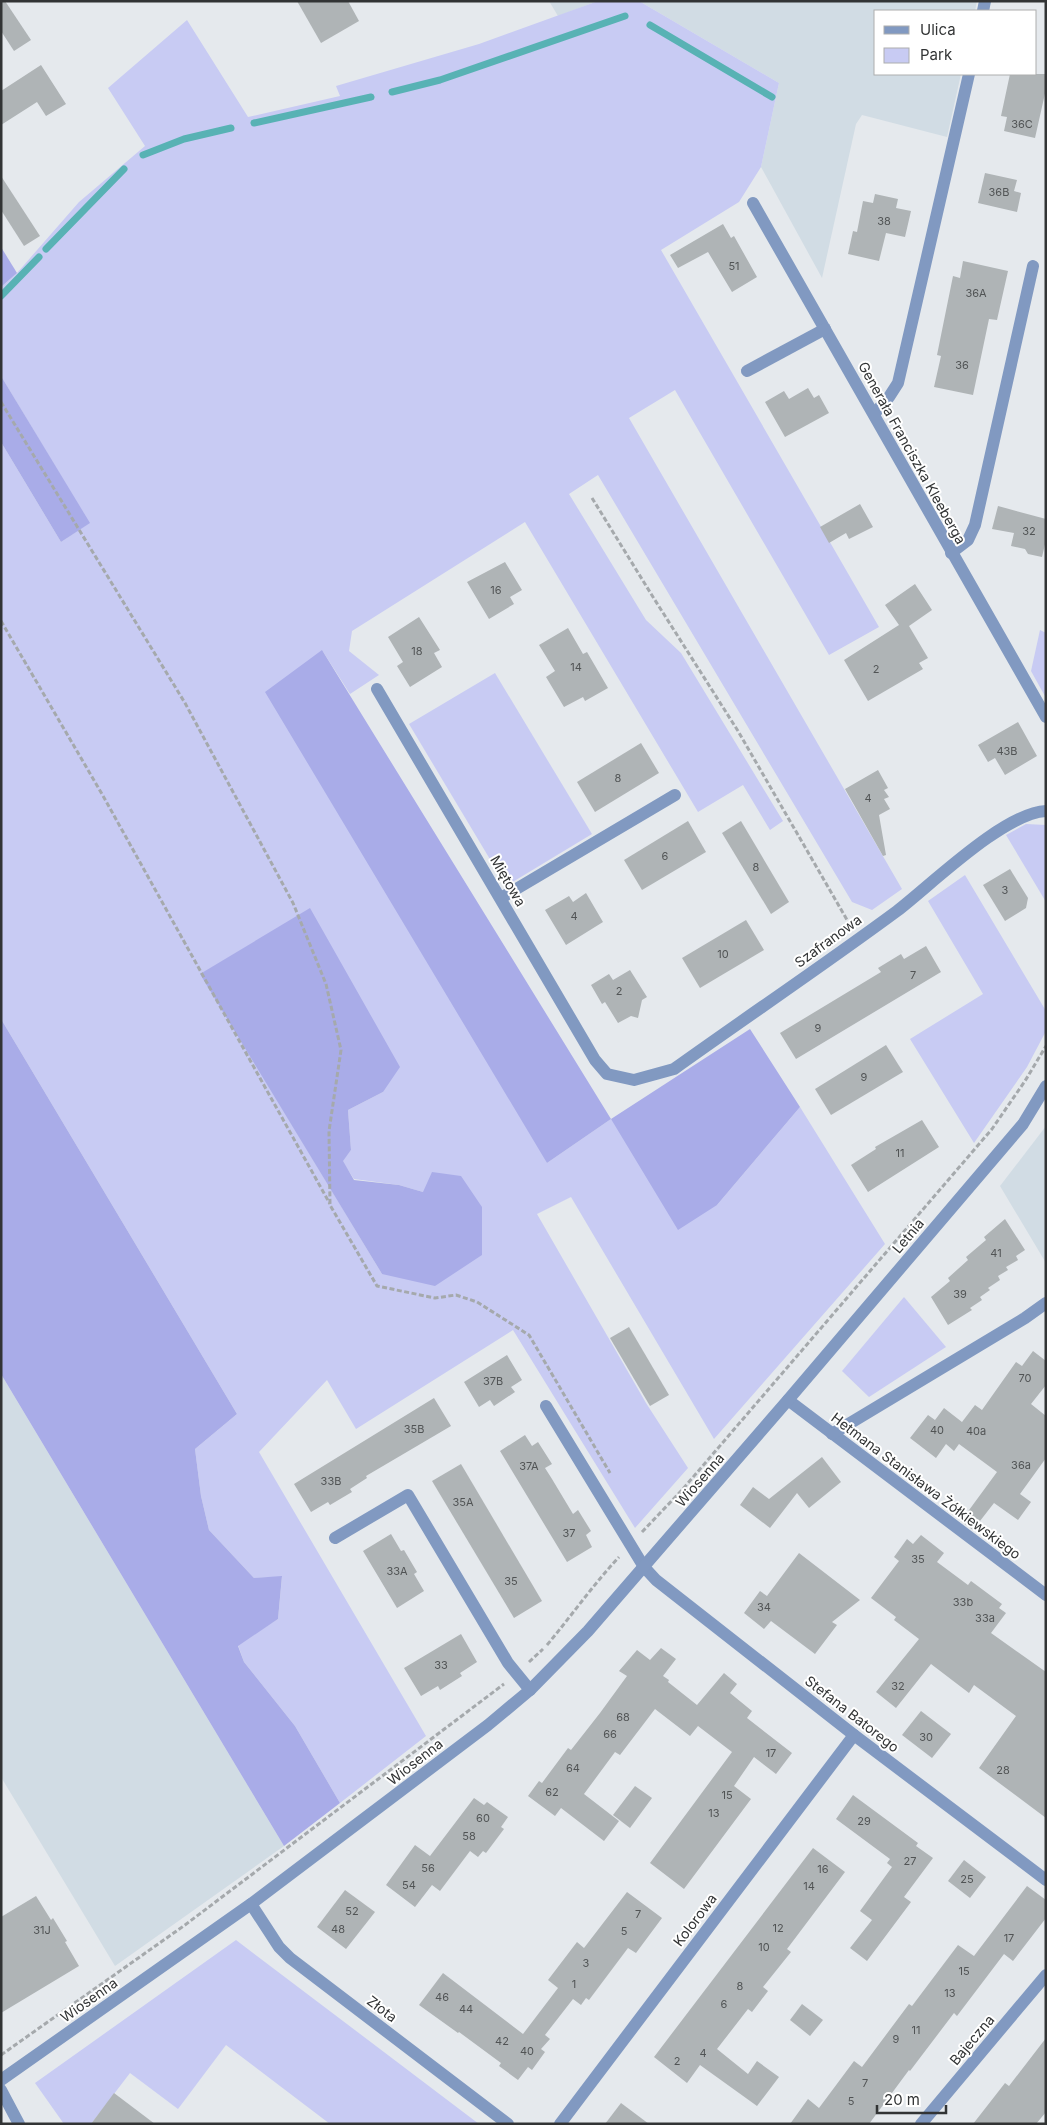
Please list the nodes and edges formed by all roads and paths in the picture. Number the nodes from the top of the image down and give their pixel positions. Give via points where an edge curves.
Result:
1 (969, 75) edge
2 (753, 203) dead end
3 (1033, 266) dead end
4 (825, 329) junction
5 (748, 371) dead end
6 (1, 402) edge
7 (874, 414) junction
8 (592, 498) dead end
9 (951, 553) junction
10 (1, 621) edge
11 (377, 689) dead end
12 (1046, 717) edge
13 (675, 795) dead end
14 (1046, 811) edge
15 (501, 898) junction
16 (858, 938) junction
17 (1046, 1046) edge
18 (621, 1076) joint
19 (1046, 1086) edge
20 (330, 1205) junction
21 (1046, 1304) edge
22 (788, 1400) junction
23 (546, 1406) dead end
24 (832, 1434) junction
25 (615, 1481) dead end
26 (639, 1525) dead end
27 (642, 1532) junction
28 (335, 1538) dead end
29 (631, 1544) junction
30 (644, 1566) junction
31 (1046, 1595) edge
32 (516, 1674) junction
33 (530, 1690) junction
34 (854, 1735) junction
35 (1046, 1880) edge
36 (251, 1904) junction
37 (1046, 1975) edge
38 (1, 2054) edge
39 (1, 2080) edge
40 (1, 2090) edge
41 (19, 2124) edge
42 (508, 2124) edge
43 (560, 2124) edge
44 (921, 2124) edge

1 - 7 street via 898,383
2 - 4 street, Generała Franciszka Kleeberga
3 - 9 street via 975,525 968,540
4 - 5 street
4 - 7 street, Generała Franciszka Kleeberga
6 - 20 path via 185,703 293,903 326,984 342,1050 329,1131
7 - 9 street, Generała Franciszka Kleeberga
8 - 16 path via 738,731
9 - 12 street, Generała Franciszka Kleeberga
10 - 20 path via 102,794
11 - 15 street, Miętowa
13 - 15 street
14 - 16 street, Szafranowa via 1011,822
15 - 18 street, Miętowa via 594,1060 607,1074
16 - 18 street, Szafranowa via 674,1069 634,1080
17 - 27 path via 992,1129 682,1490
19 - 22 street, Letnia via 1023,1124
20 - 25 path via 377,1286 435,1298 456,1295 477,1302 528,1335
21 - 24 street
22 - 24 street, Hetmana Stanisława Żółkiewskiego
22 - 30 street, Wiosenna
23 - 29 street, Stefana Batorego
24 - 31 street, Hetmana Stanisława Żółkiewskiego
26 - 27 path
27 - 29 path
28 - 32 street via 408,1495
29 - 30 street, Stefana Batorego
29 - 32 path via 594,1584 547,1645
30 - 33 street, Wiosenna via 577,1643
30 - 34 street, Stefana Batorego via 656,1580
32 - 33 street
32 - 38 path via 186,1925
33 - 36 street, Wiosenna
34 - 35 street, Stefana Batorego
34 - 43 street, Kolorowa
36 - 39 street, Wiosenna
36 - 42 street, Złota via 290,1958
37 - 44 street, Bajeczna
40 - 41 street

